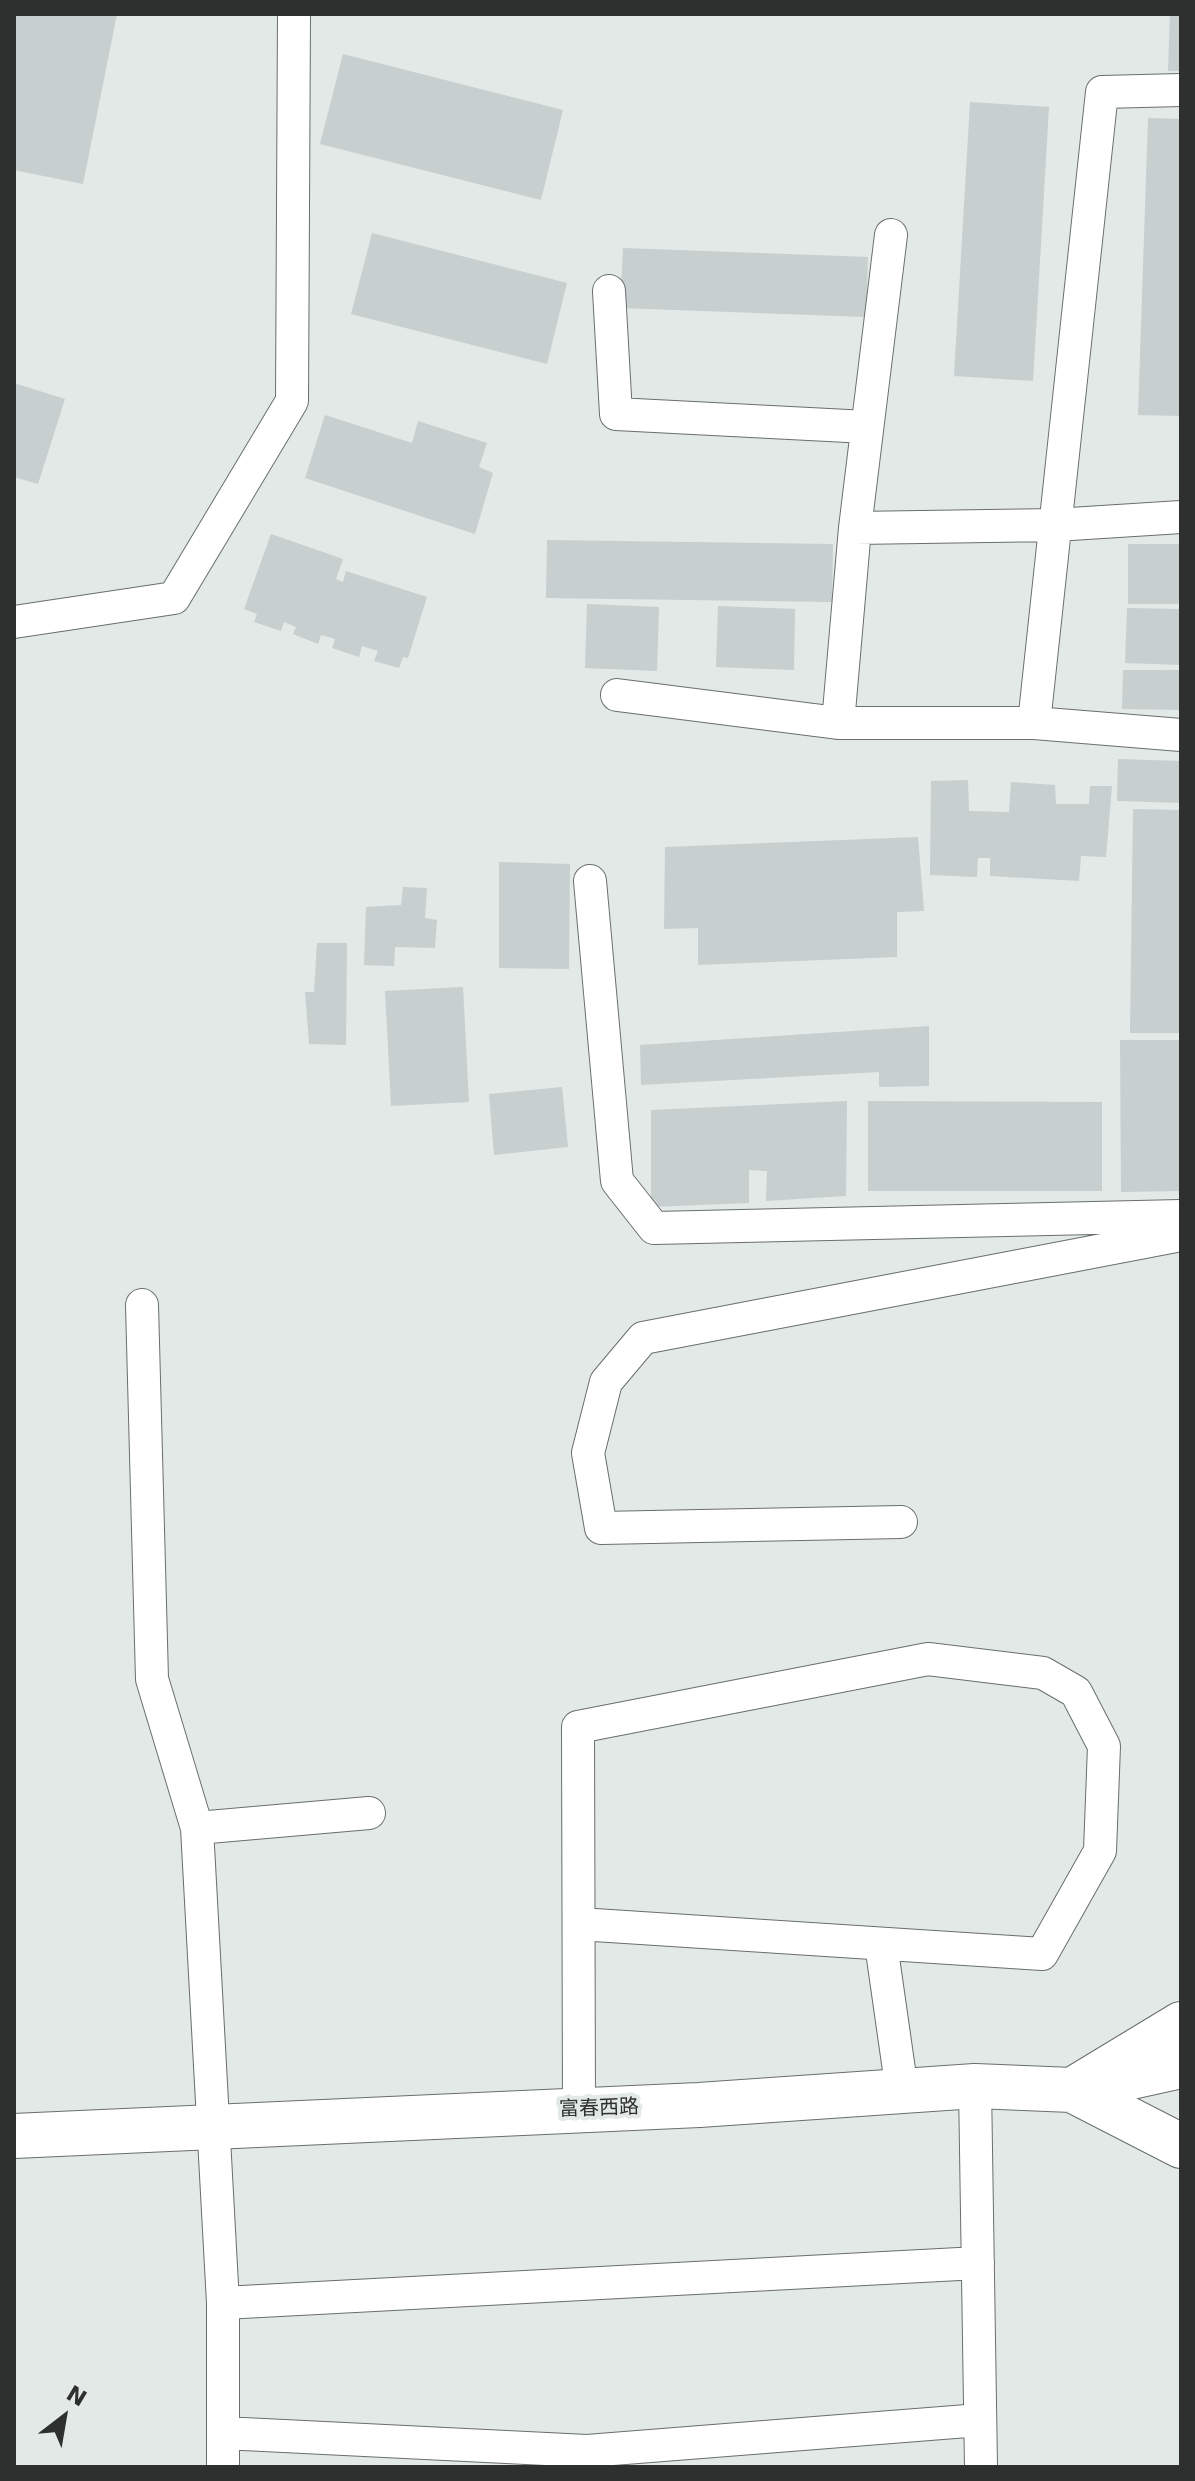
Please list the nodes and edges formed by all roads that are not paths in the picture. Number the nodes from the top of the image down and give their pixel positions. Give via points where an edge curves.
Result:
1 (294, 14) edge
2 (1181, 90) edge
3 (891, 235) dead end
4 (609, 291) dead end
5 (867, 427) junction
6 (1181, 517) edge
7 (1055, 525) junction
8 (855, 528) junction
9 (14, 622) edge
10 (617, 695) dead end
11 (838, 723) junction
12 (1034, 723) junction
13 (1181, 735) edge
14 (590, 881) dead end
15 (1181, 1216) edge
16 (1181, 1235) edge
17 (142, 1305) dead end
18 (901, 1522) dead end
19 (369, 1813) dead end
20 (197, 1828) junction
21 (579, 1924) junction
22 (881, 1944) junction
23 (1181, 2024) edge
24 (1181, 2066) edge
25 (975, 2086) junction
26 (1072, 2090) junction
27 (902, 2091) junction
28 (579, 2109) junction
29 (215, 2127) junction
30 (14, 2136) edge
31 (1181, 2146) edge
32 (978, 2263) junction
33 (223, 2303) junction
34 (980, 2420) junction
35 (223, 2433) junction
36 (587, 2459) edge
37 (223, 2467) edge
38 (981, 2467) edge

1 - 9 street via 292,401 174,598
2 - 7 street via 1102,92
3 - 5 street
4 - 5 street via 616,414
5 - 8 street
6 - 7 street
7 - 8 street
7 - 12 street
8 - 11 street
10 - 11 street
11 - 12 street
12 - 13 street
14 - 15 street via 617,1181 654,1228
16 - 18 street via 643,1338 606,1382 588,1453 601,1528
17 - 20 street via 152,1679
19 - 20 street
20 - 29 street
21 - 22 street
21 - 22 street via 578,1727 928,1659 1043,1673 1076,1692 1104,1746 1100,1851 1042,1954
21 - 28 street
22 - 27 street
23 - 26 main road
24 - 26 main road, 富春西路
25 - 26 main road, 富春西路
25 - 27 main road, 富春西路
25 - 32 street
26 - 31 main road
27 - 28 main road, 富春西路
28 - 29 main road, 富春西路
29 - 30 main road, 富春西路
29 - 33 street
32 - 33 street
32 - 34 street
33 - 35 street
34 - 36 street
34 - 38 street
35 - 36 street
35 - 37 street

